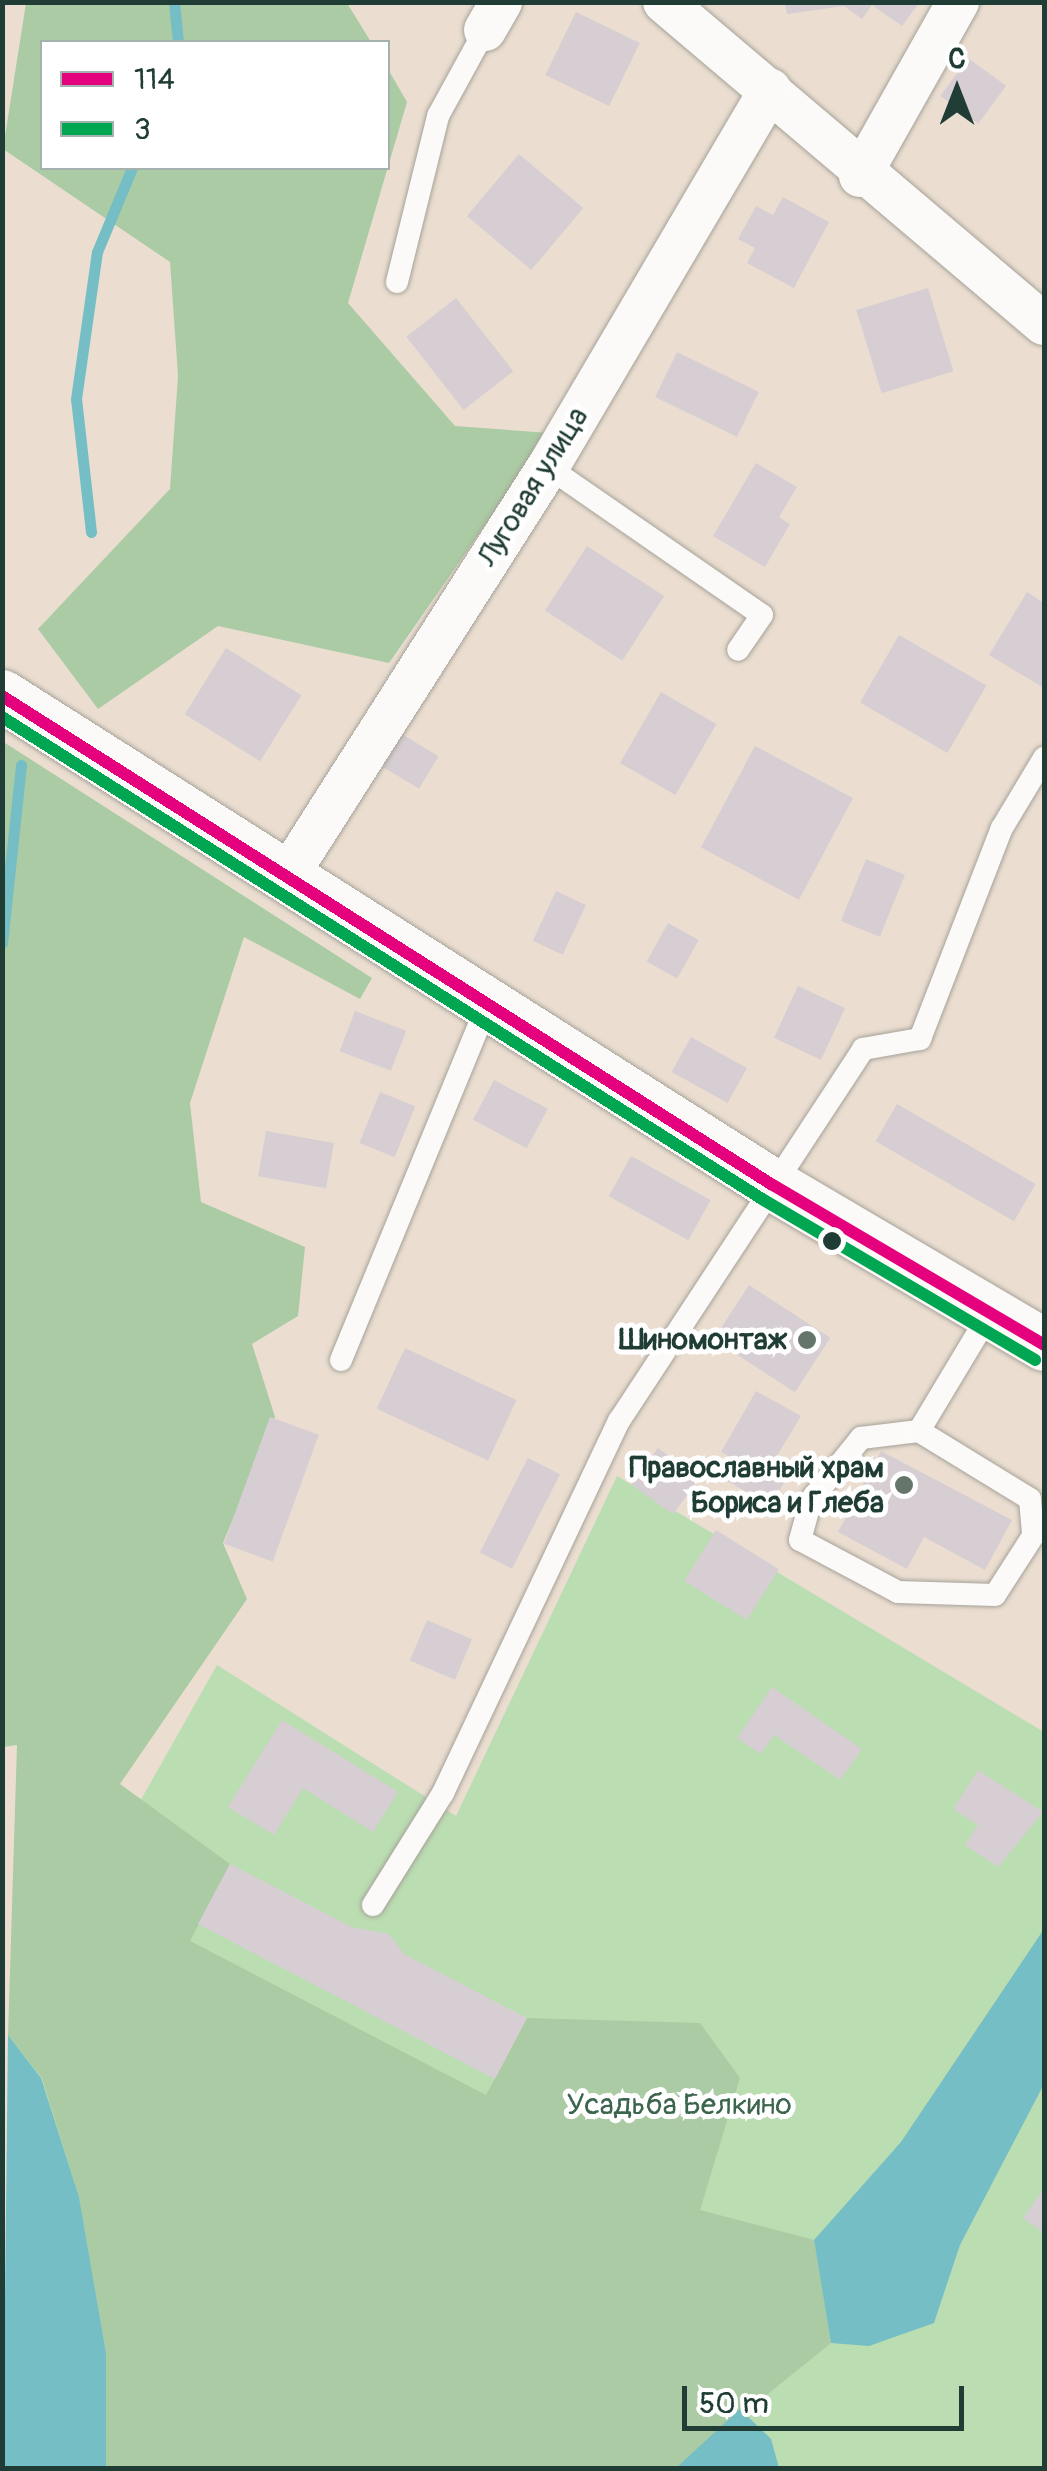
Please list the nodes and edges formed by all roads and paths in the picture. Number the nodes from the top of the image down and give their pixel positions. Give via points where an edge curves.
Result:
1 (664, 2) edge
2 (958, 2) edge
3 (493, 16) edge
4 (770, 90) junction
5 (860, 176) junction
6 (397, 282) dead end
7 (1044, 324) edge
8 (548, 468) junction
9 (738, 650) dead end
10 (2, 696) edge
11 (1044, 758) edge
12 (286, 878) junction
13 (487, 1005) junction
14 (770, 1184) junction
15 (990, 1313) junction
16 (1044, 1345) edge
17 (341, 1360) dead end
18 (918, 1431) junction
19 (374, 1905) dead end

1 - 4 street
2 - 5 street
3 - 6 lane via 438,116
4 - 5 street
4 - 8 street, Луговая улица
5 - 7 street
8 - 9 lane via 762,615
8 - 12 street, Луговая улица
10 - 12 street
11 - 14 lane via 1002,828 920,1038 863,1049
12 - 13 street
13 - 14 street
13 - 17 lane
14 - 15 street
14 - 19 lane via 620,1421 442,1794
15 - 16 street
15 - 18 lane
18 - 18 lane via 861,1438 811,1500 800,1540 898,1592 995,1595 1033,1536 1030,1499

